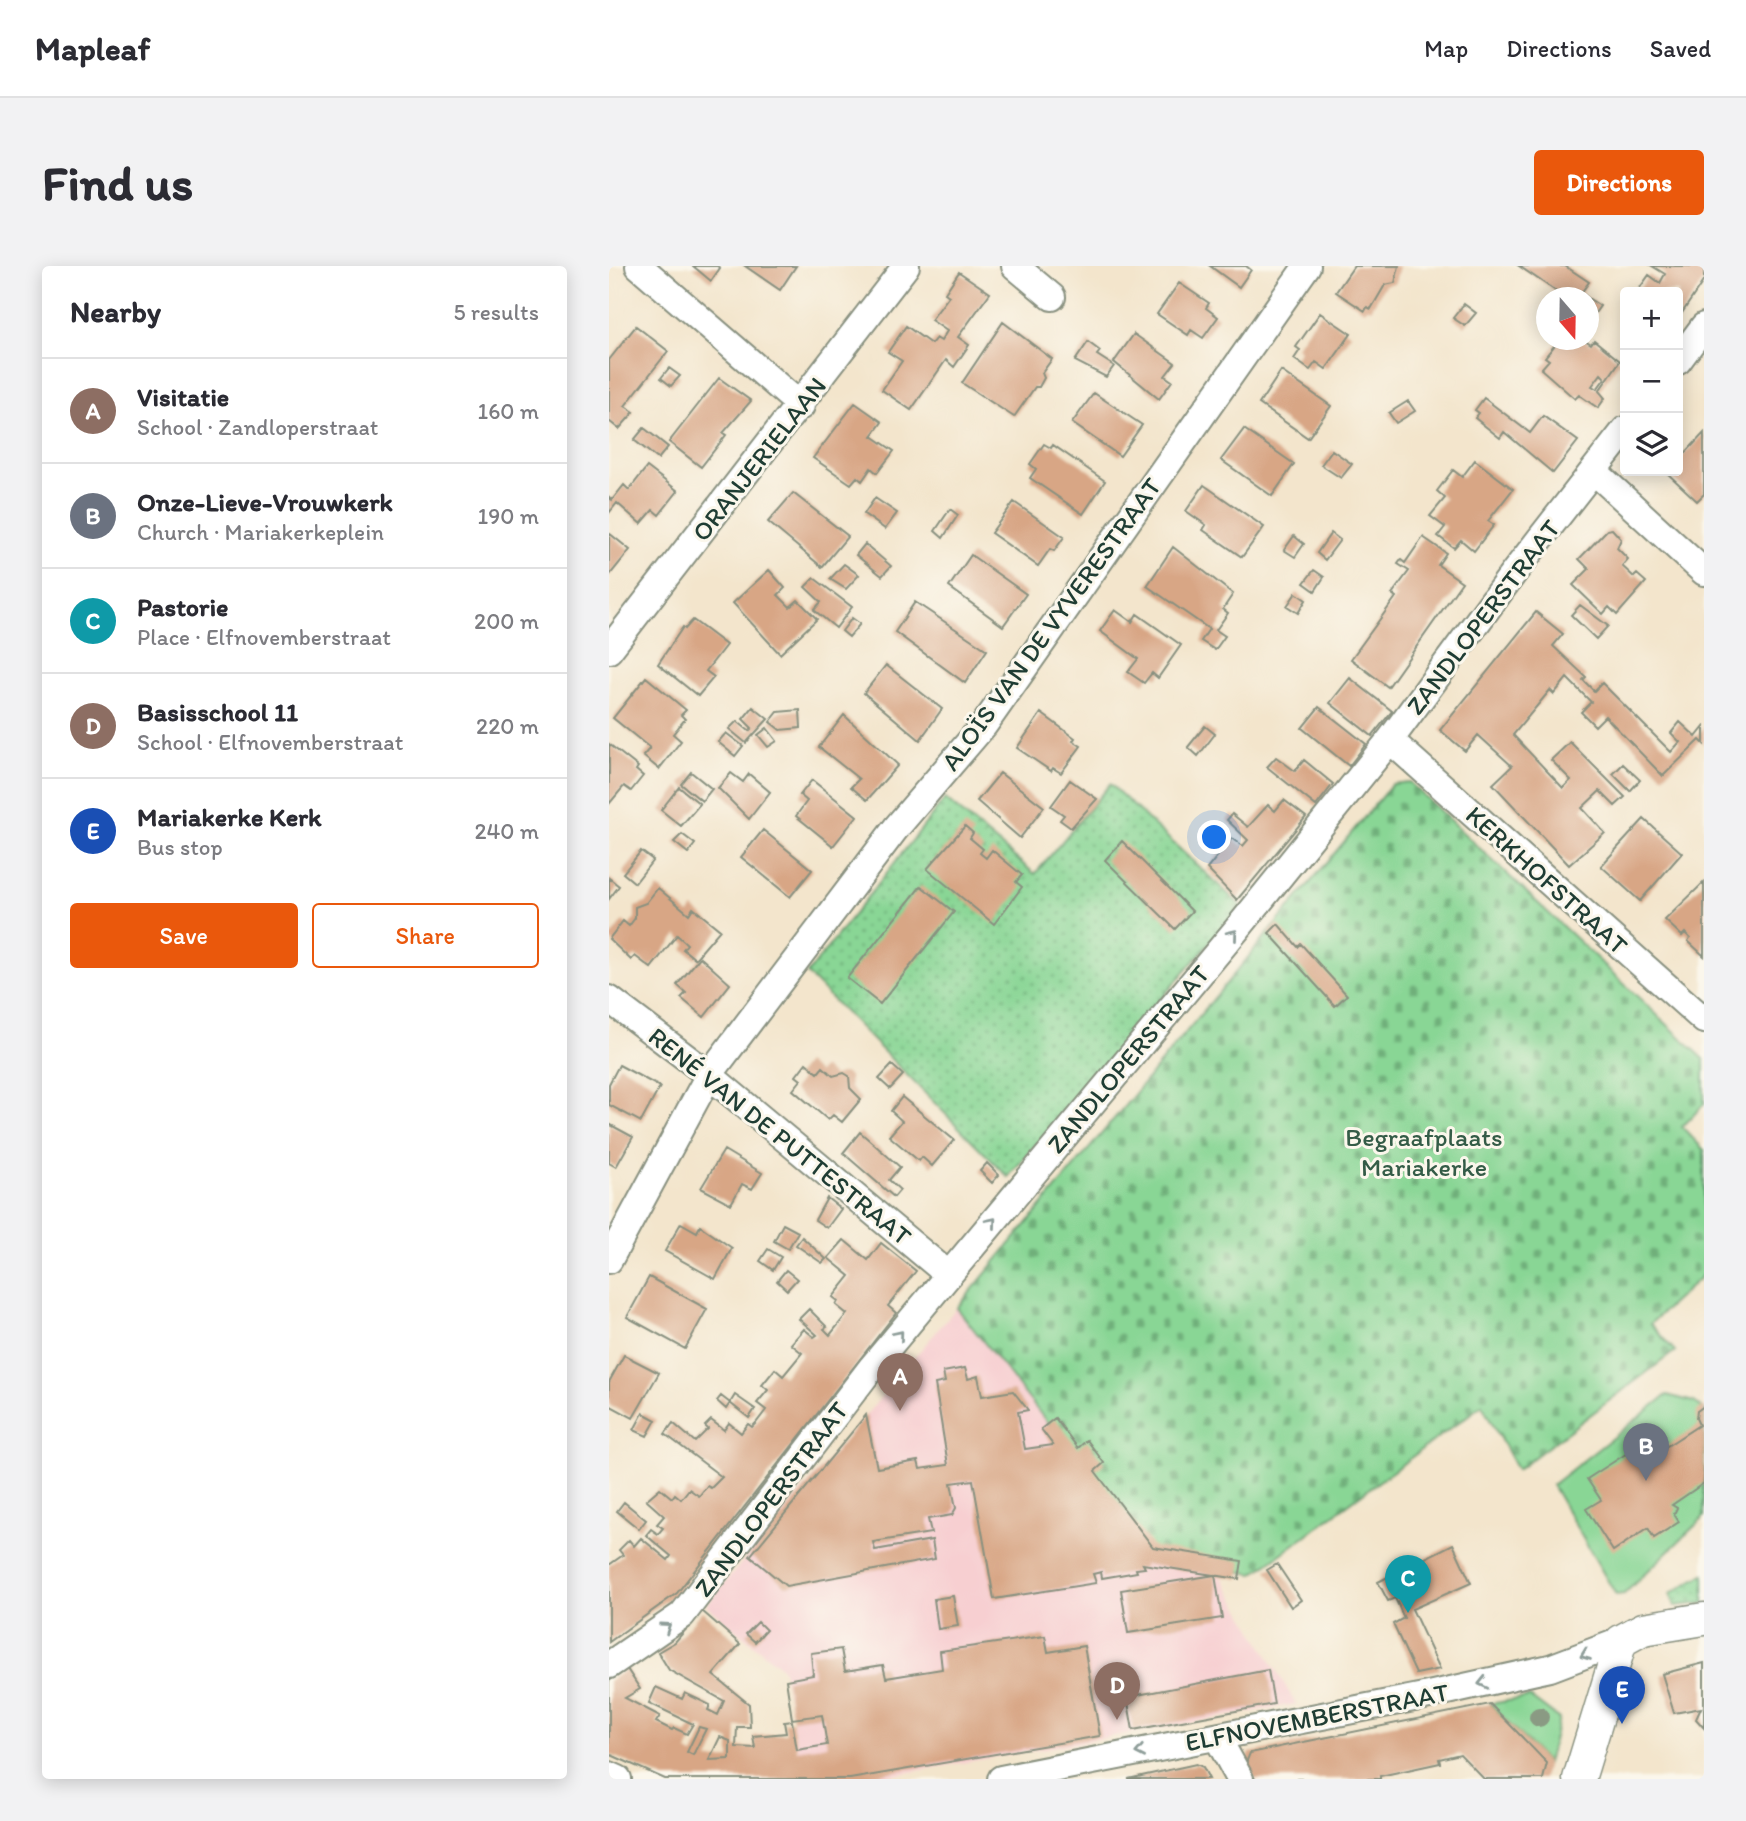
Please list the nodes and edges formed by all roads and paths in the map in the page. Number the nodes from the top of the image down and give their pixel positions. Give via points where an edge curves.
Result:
1 (639, 266) edge
2 (906, 266) edge
3 (1015, 266) edge
4 (1307, 266) edge
5 (1052, 297) dead end
6 (1704, 326) edge
7 (1683, 354) edge
8 (801, 406) junction
9 (1620, 437) edge
10 (1594, 471) junction
11 (1704, 572) edge
12 (611, 643) edge
13 (1390, 740) junction
14 (609, 999) edge
15 (1704, 1020) edge
16 (709, 1075) junction
17 (609, 1260) edge
18 (949, 1275) junction
19 (1704, 1619) edge
20 (1621, 1641) junction
21 (609, 1665) edge
22 (1217, 1737) junction
23 (609, 1775) edge
24 (618, 1779) edge
25 (1001, 1779) edge
26 (1240, 1779) edge
27 (1579, 1779) edge

1 - 8 street
2 - 8 street, ORANJERIELAAN
3 - 5 street
4 - 16 street, ALOÏS VAN DE VYVERESTRAAT via 984,725 897,828
6 - 7 street
8 - 12 street, ORANJERIELAAN
9 - 10 street, ZANDLOPERSTRAAT
10 - 11 street
10 - 13 street, ZANDLOPERSTRAAT
13 - 15 street, KERKHOFSTRAAT
18 -> 13 street, ZANDLOPERSTRAAT
14 - 16 street, RENÉ VAN DE PUTTESTRAAT
16 - 17 street, ALOÏS VAN DE VYVERESTRAAT
16 - 18 street, RENÉ VAN DE PUTTESTRAAT
21 -> 18 street, ZANDLOPERSTRAAT via 682,1615 872,1367
19 - 20 street via 1643,1629
20 -> 22 street, ELFNOVEMBERSTRAAT via 1550,1668
20 - 27 street
22 -> 25 street, ELFNOVEMBERSTRAAT
22 - 26 street
23 - 24 street

